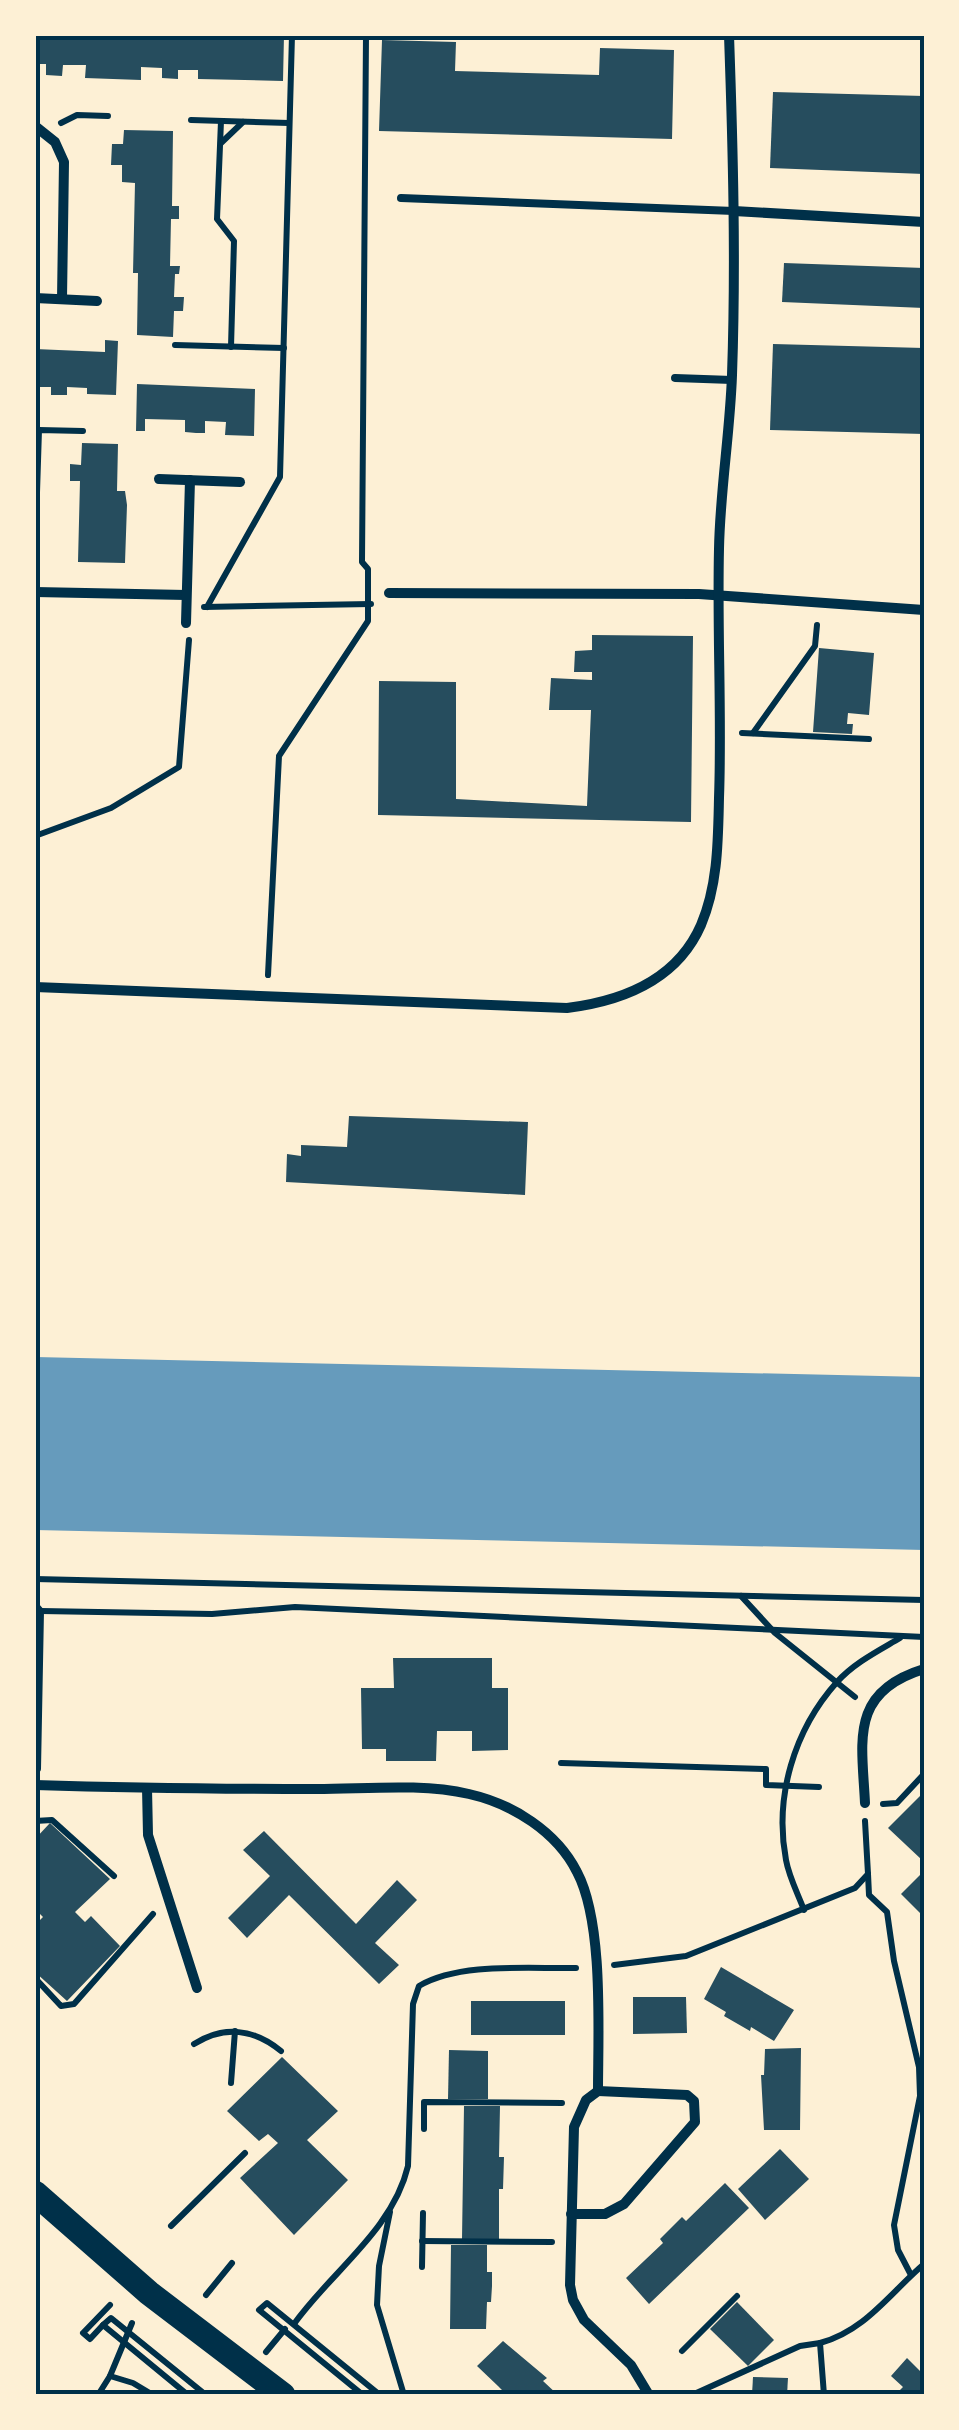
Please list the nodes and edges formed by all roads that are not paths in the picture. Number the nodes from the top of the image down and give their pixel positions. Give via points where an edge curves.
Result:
1 (730, 35) edge
2 (35, 126) edge
3 (402, 198) dead end
4 (734, 210) junction
5 (924, 222) edge
6 (35, 298) edge
7 (62, 299) junction
8 (97, 300) dead end
9 (675, 378) dead end
10 (732, 380) junction
11 (159, 479) dead end
12 (190, 480) junction
13 (240, 482) dead end
14 (35, 592) edge
15 (389, 593) road end
16 (186, 596) junction
17 (720, 598) junction
18 (924, 610) edge
19 (186, 623) dead end
20 (35, 987) edge
21 (924, 1670) edge
22 (36, 1785) edge
23 (147, 1788) junction
24 (864, 1803) road end
25 (197, 1988) dead end
26 (598, 2091) junction
27 (35, 2194) edge
28 (571, 2214) junction
29 (283, 2395) edge
30 (649, 2395) edge

1 - 4 street
2 - 7 street via 55,142 64,162
3 - 4 lane
4 - 5 street
4 - 10 street
6 - 7 street
7 - 8 street
9 - 10 lane
10 - 17 street
11 - 12 street
12 - 13 street
12 - 16 street
14 - 16 street
15 - 17 street
16 - 19 street
17 - 18 street
17 - 20 street via 717,857 710,899 680,958 654,982 600,1004 567,1008
21 - 24 street via 888,1688 868,1708 862,1730
22 - 23 street
23 - 25 street via 148,1835
23 - 26 street via 438,1791 488,1800 552,1837 577,1872 591,1913
26 - 28 street via 574,2127
26 - 28 street via 687,2095 696,2122 624,2204 605,2214
27 - 29 main road via 149,2294
28 - 30 street via 573,2300

